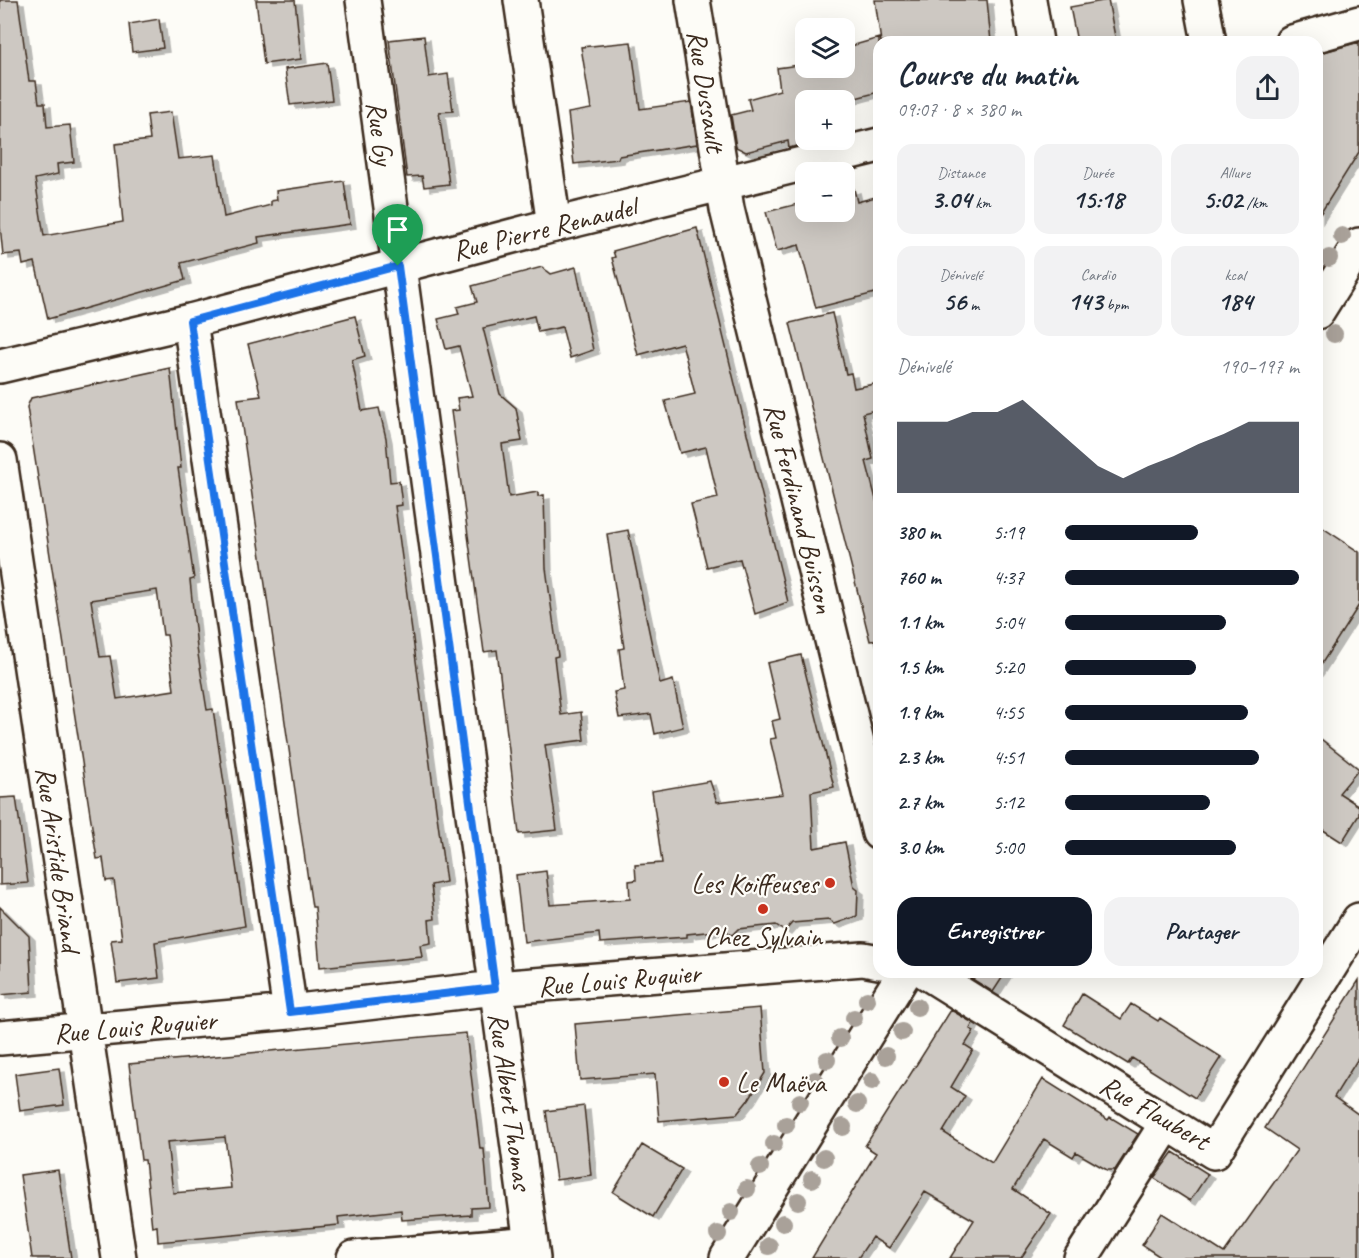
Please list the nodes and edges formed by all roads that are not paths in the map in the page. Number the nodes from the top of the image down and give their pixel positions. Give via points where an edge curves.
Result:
1 (363, 0) edge
2 (521, 0) edge
3 (693, 0) edge
4 (1029, 0) edge
5 (1201, 0) edge
6 (1359, 23) edge
7 (1035, 36) edge
8 (1208, 36) edge
9 (1313, 36) edge
10 (873, 146) edge
11 (722, 182) junction
12 (554, 225) junction
13 (1359, 244) edge
14 (398, 266) junction
15 (1323, 302) edge
16 (190, 321) junction
17 (0, 366) edge
18 (0, 460) edge
19 (873, 808) edge
20 (1359, 920) edge
21 (873, 961) edge
22 (901, 978) edge
23 (936, 978) edge
24 (1323, 978) edge
25 (1323, 978) edge
26 (495, 988) junction
27 (290, 1012) junction
28 (85, 1032) junction
29 (0, 1038) edge
30 (1167, 1123) junction
31 (532, 1250) edge
32 (119, 1258) edge
33 (354, 1258) edge
34 (727, 1258) edge
35 (1081, 1258) edge

1 - 14 street, Rue Gy
2 - 12 street
3 - 11 street, Rue Dussault
4 - 7 street
5 - 8 street
6 - 9 street
10 - 11 street, Rue Pierre Renaudel
11 - 12 street, Rue Pierre Renaudel
11 - 19 street, Rue Ferdinand Buisson
12 - 14 street, Rue Pierre Renaudel
13 - 15 street
14 - 16 street, Rue Pierre Renaudel
14 - 26 street, Rue Albert Thomas
16 - 17 street, Rue Pierre Renaudel
16 - 27 street
18 - 28 street, Rue Aristide Briand
20 - 25 street, Rue Flaubert
21 - 26 street, Rue Louis Ruquier
22 - 34 street
23 - 30 street, Rue Flaubert
24 - 30 street, Rue Flaubert via 1214,1152
26 - 27 street, Rue Louis Ruquier
26 - 31 street, Rue Albert Thomas
27 - 28 street, Rue Louis Ruquier
28 - 29 street, Rue Louis Ruquier
28 - 32 street, Rue Aristide Briand
30 - 35 street
31 - 33 street

